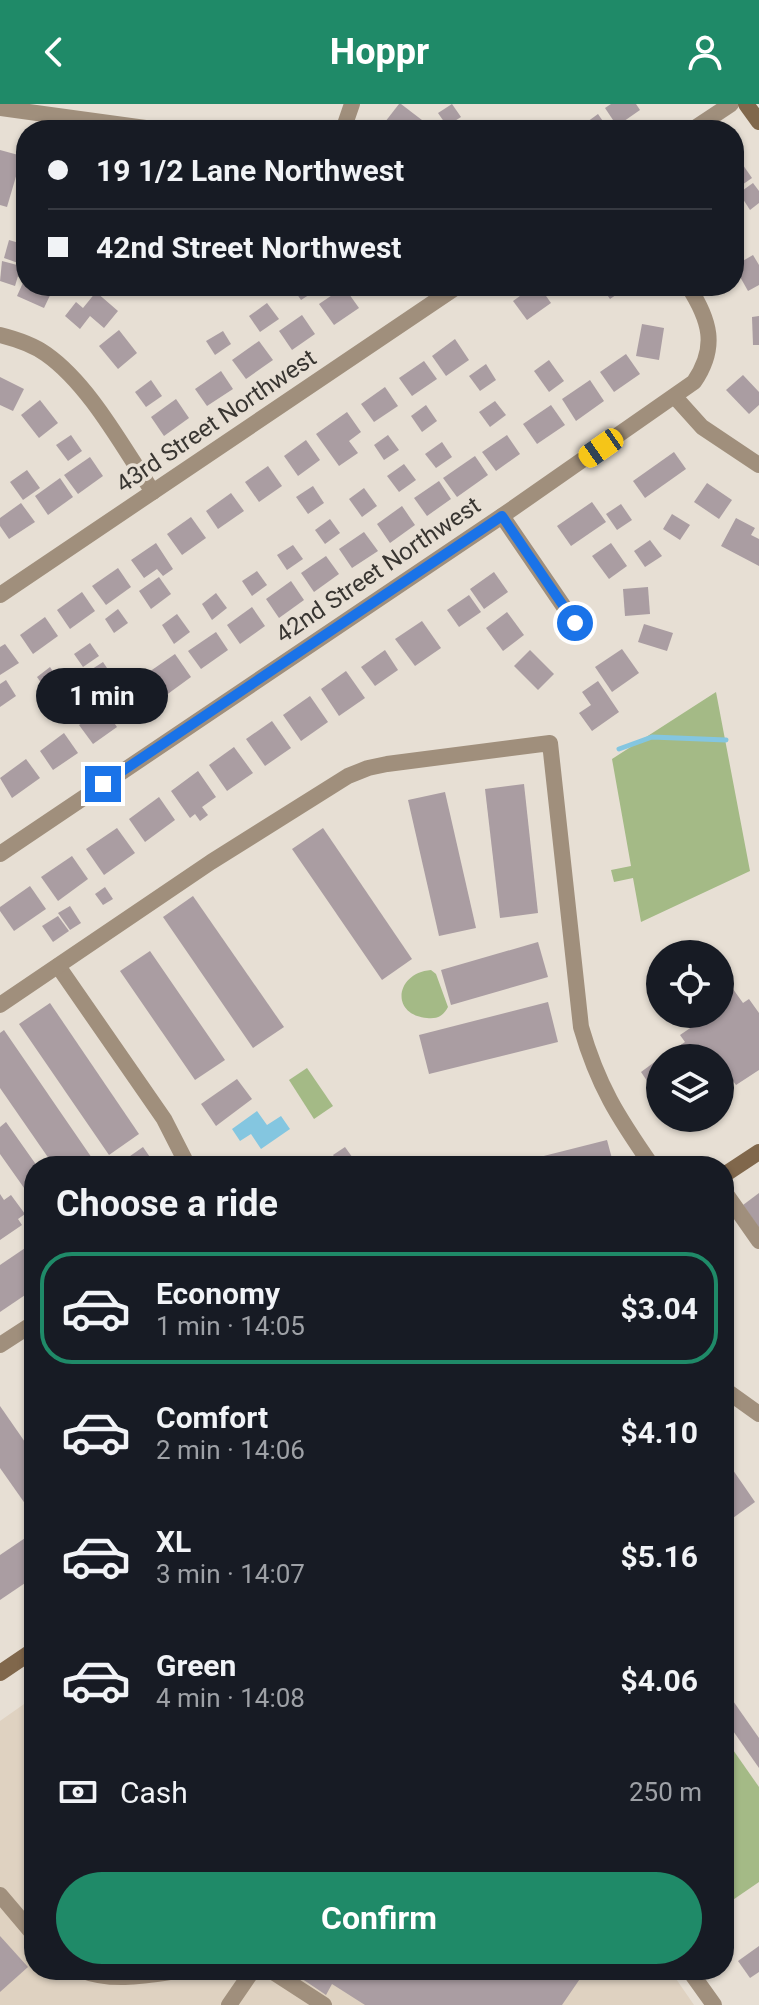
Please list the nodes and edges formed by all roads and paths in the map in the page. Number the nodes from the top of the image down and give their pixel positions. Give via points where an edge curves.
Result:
1 (731, 104) edge
2 (746, 104) edge
3 (0, 108) edge
4 (66, 110) edge
5 (113, 120) edge
6 (707, 120) edge
7 (759, 122) edge
8 (443, 296) edge
9 (694, 296) edge
10 (0, 335) edge
11 (675, 397) junction
12 (759, 465) edge
13 (153, 492) junction
14 (502, 516) junction
15 (0, 595) edge
16 (575, 623) dead end
17 (0, 854) edge
18 (58, 966) junction
19 (0, 1005) edge
20 (759, 1152) edge
21 (183, 1156) edge
22 (645, 1156) edge
23 (734, 1168) edge
24 (734, 1205) edge
25 (759, 1241) edge
26 (24, 1329) edge
27 (0, 1345) edge
28 (734, 1396) edge
29 (759, 1414) edge
30 (24, 1657) edge
31 (0, 1673) edge
32 (0, 1895) edge
33 (24, 1923) edge
34 (246, 1980) edge
35 (285, 1980) edge
36 (696, 1980) edge
37 (229, 2005) edge
38 (324, 2005) edge
39 (714, 2005) edge

1 - 6 street
2 - 7 main road
3 - 4 street
4 - 5 street
8 - 13 street, 43rd Street Northwest
9 - 11 street, 42nd Street Northwest via 709,338 707,363
10 - 13 street via 25,342 69,374
11 - 12 street via 702,427
11 - 14 street, 42nd Street Northwest
13 - 15 street, 43rd Street Northwest
14 - 16 street
14 - 17 street, 42nd Street Northwest
18 - 19 street
18 - 21 street via 164,1119
18 - 22 street via 348,776 387,764 550,743 581,1027 612,1107
20 - 23 main road
24 - 25 street
26 - 27 street
28 - 29 street
30 - 31 main road
32 - 33 street
34 - 37 street
35 - 38 street
36 - 39 street

